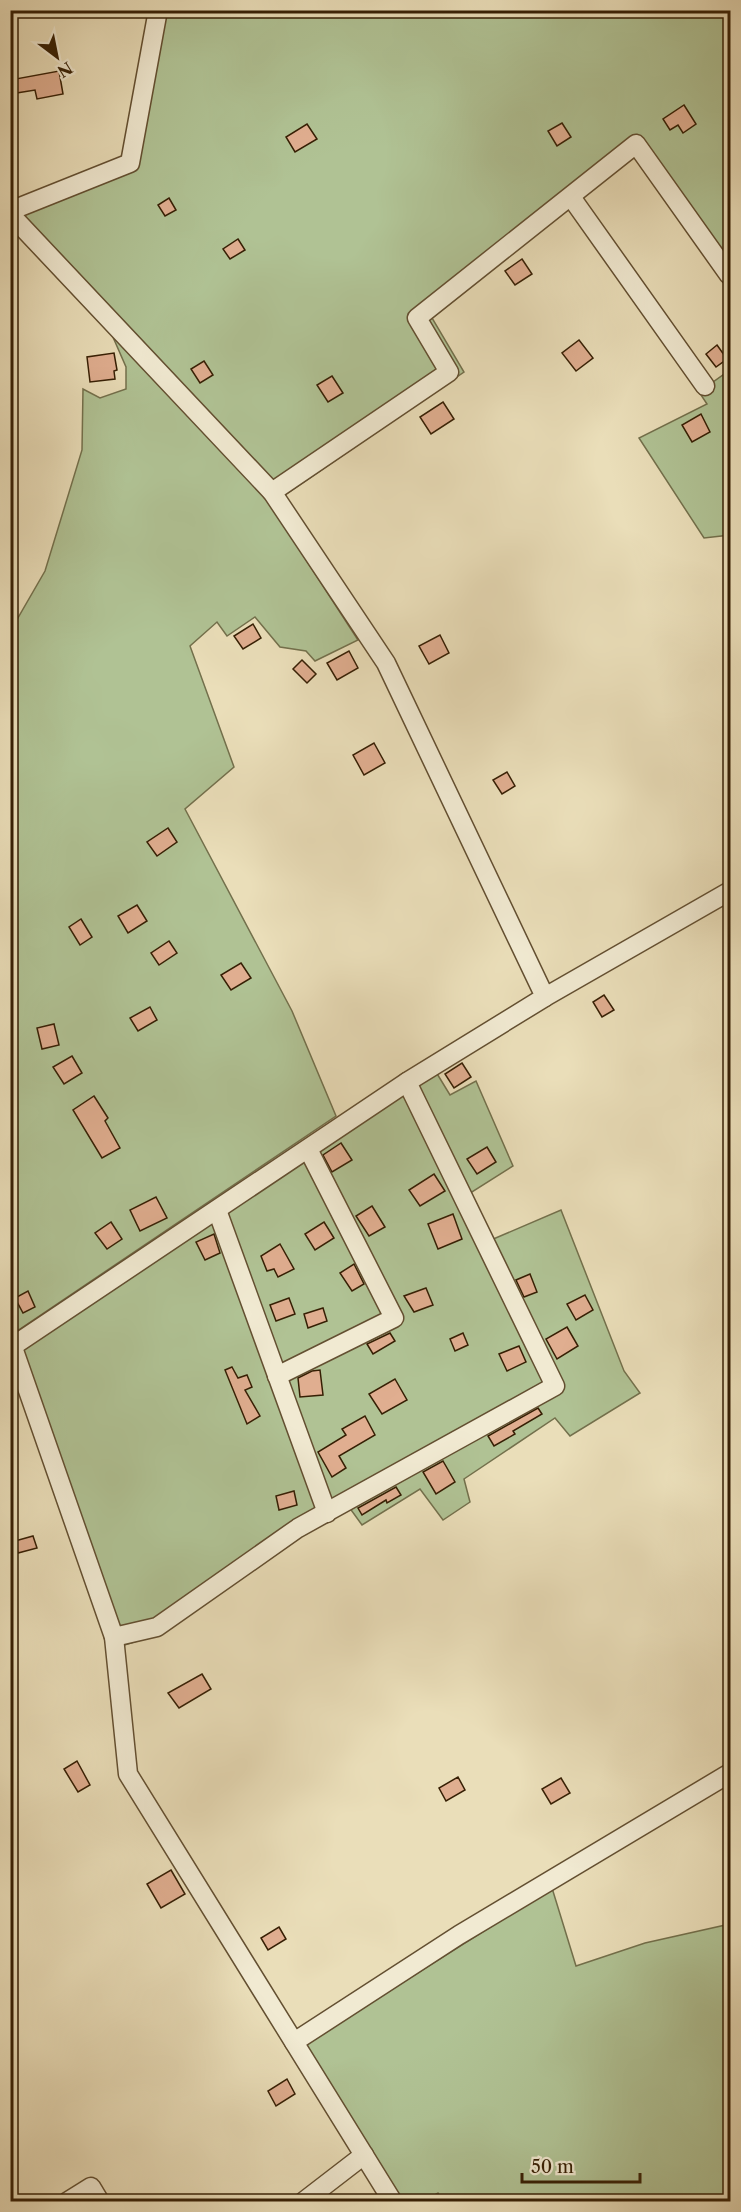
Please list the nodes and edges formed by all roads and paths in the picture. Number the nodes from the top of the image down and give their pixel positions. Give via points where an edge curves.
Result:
1 (158, 10) edge
2 (571, 197) junction
3 (10, 213) edge
4 (729, 275) dead end
5 (705, 386) dead end
6 (272, 492) junction
7 (730, 891) edge
8 (545, 997) junction
9 (407, 1082) junction
10 (308, 1149) junction
11 (217, 1210) junction
12 (12, 1343) edge
13 (278, 1376) junction
14 (327, 1512) junction
15 (114, 1637) junction
16 (730, 1773) edge
17 (294, 2042) junction
18 (364, 2155) junction
19 (66, 2202) edge
20 (100, 2202) edge
21 (303, 2202) edge
22 (393, 2202) edge

1 - 3 street via 130,163
2 - 4 street via 636,144
2 - 5 street
2 - 6 street via 417,318 449,372
3 - 6 street
6 - 8 street via 386,663
7 - 8 street
8 - 9 street
9 - 10 street
9 - 14 street via 555,1386
10 - 11 street
10 - 13 street via 394,1318
11 - 12 street
11 - 13 street
12 - 15 street
13 - 14 street
14 - 15 street via 157,1628
15 - 17 street via 128,1773
16 - 17 street via 459,1935
17 - 18 street
18 - 21 street
18 - 22 street
19 - 20 street via 91,2187

